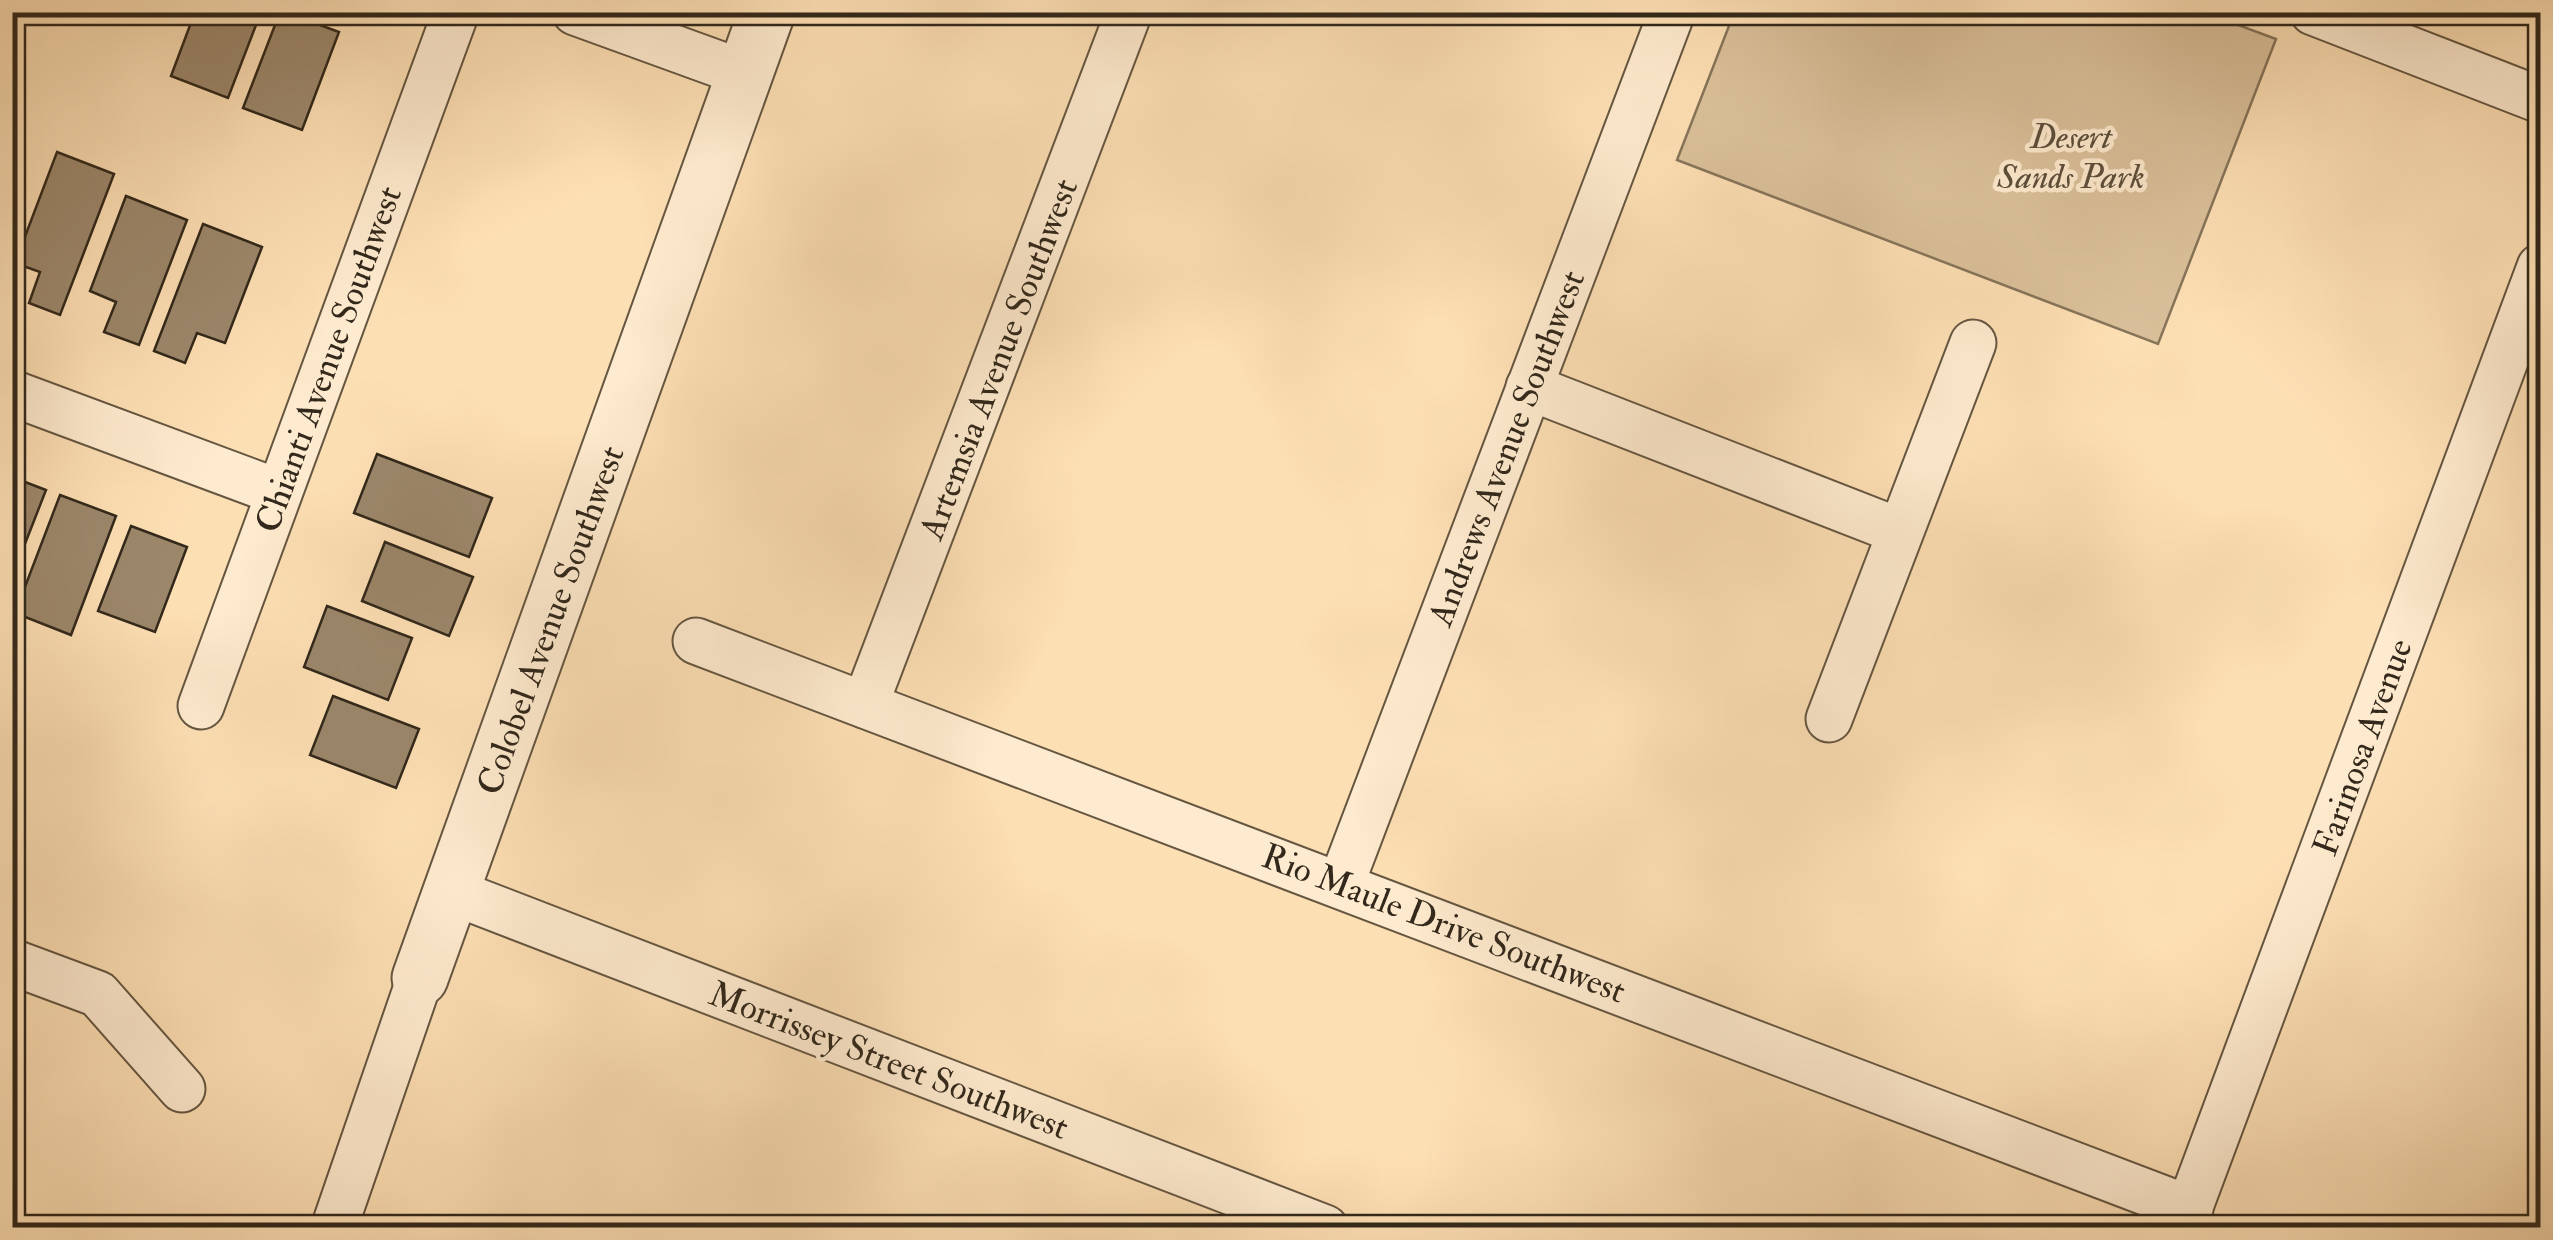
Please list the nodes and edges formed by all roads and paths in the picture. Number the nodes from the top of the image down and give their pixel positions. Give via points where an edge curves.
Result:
1 (456, 12) edge
2 (574, 12) edge
3 (767, 12) edge
4 (1128, 12) edge
5 (1672, 12) edge
6 (2312, 12) edge
7 (743, 73) junction
8 (2540, 100) edge
9 (2540, 267) edge
10 (1973, 343) dead end
11 (1530, 387) junction
12 (12, 393) edge
13 (278, 492) junction
14 (1899, 530) junction
15 (696, 641) dead end
16 (865, 705) junction
17 (201, 706) dead end
18 (1829, 719) dead end
19 (1341, 884) junction
20 (453, 892) junction
21 (12, 962) edge
22 (420, 978) joint
23 (182, 1089) dead end
24 (2186, 1218) edge
25 (334, 1228) edge
26 (1325, 1228) edge

1 - 13 street, Chianti Avenue Southwest
2 - 7 street
3 - 7 street, Colobel Avenue Southwest
4 - 16 street, Artemsia Avenue Southwest
5 - 11 street, Andrews Avenue Southwest
6 - 8 street
7 - 20 street, Colobel Avenue Southwest
9 - 24 street, Farinosa Avenue
10 - 14 street
11 - 14 street
11 - 19 street, Andrews Avenue Southwest
12 - 13 street
13 - 17 street, Chianti Avenue Southwest
14 - 18 street
15 - 16 street, Rio Maule Drive Southwest
16 - 19 street, Rio Maule Drive Southwest
19 - 24 street, Rio Maule Drive Southwest
20 - 22 street, Colobel Avenue Southwest
20 - 26 street, Morrissey Street Southwest
21 - 23 street via 98,994
22 - 25 street, Colobel Avenue Southwest

